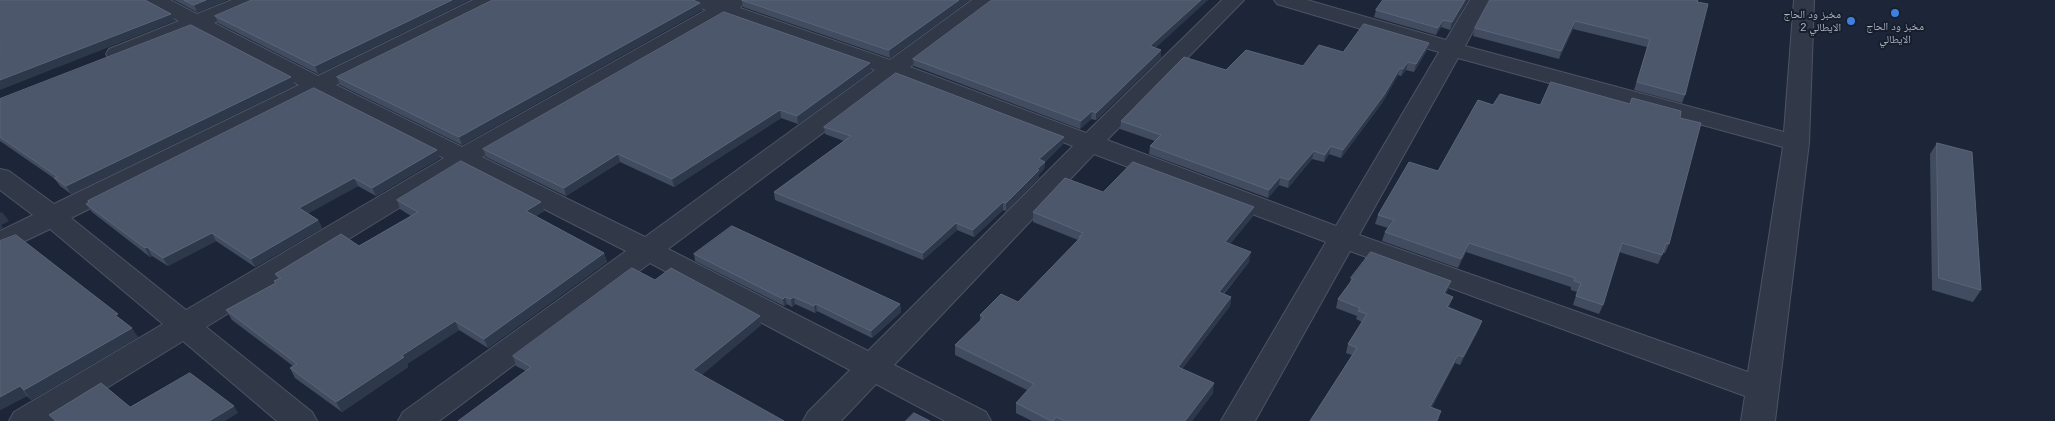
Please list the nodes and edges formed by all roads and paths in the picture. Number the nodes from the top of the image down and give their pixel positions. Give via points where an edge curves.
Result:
1 (154, 0) edge
2 (251, 0) edge
3 (490, 0) edge
4 (986, 0) edge
5 (1234, 0) edge
6 (1284, 0) edge
7 (1480, 0) edge
8 (1804, 0) edge
9 (719, 3) edge
10 (196, 22) junction
11 (1451, 48) junction
12 (98, 62) edge
13 (894, 69) junction
14 (317, 85) junction
15 (1796, 143) junction
16 (1089, 144) junction
17 (464, 157) junction
18 (0, 177) edge
19 (52, 217) junction
20 (1344, 239) junction
21 (0, 242) edge
22 (646, 249) junction
23 (184, 326) junction
24 (871, 367) junction
25 (1763, 390) junction
26 (26, 421) edge
27 (300, 421) edge
28 (415, 421) edge
29 (820, 421) edge
30 (974, 421) edge
31 (1238, 421) edge
32 (1758, 421) edge

1 - 10 street
2 - 10 street
3 - 14 street
4 - 13 street
5 - 16 street
6 - 11 street
7 - 11 street
8 - 15 street
9 - 13 street
9 - 17 street
10 - 12 street
10 - 14 street
11 - 15 street
11 - 20 street
13 - 16 street
13 - 22 street
14 - 17 street
14 - 19 street
15 - 25 street
16 - 20 street
16 - 24 street
17 - 22 street
17 - 23 street
18 - 19 street
19 - 21 street
19 - 23 street
20 - 25 street
20 - 31 street
22 - 24 street
22 - 28 street
23 - 26 street
23 - 27 street
24 - 29 street
24 - 30 street
25 - 32 street

